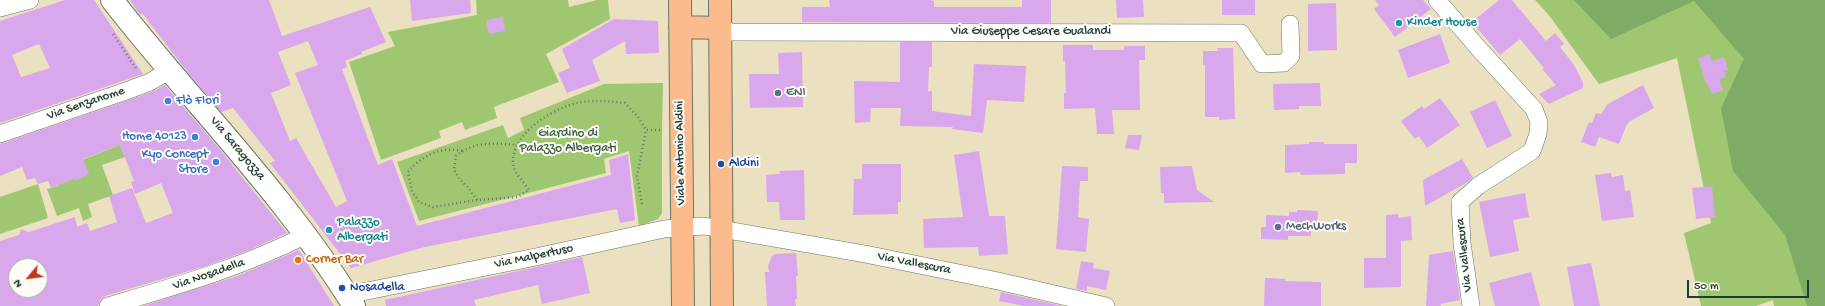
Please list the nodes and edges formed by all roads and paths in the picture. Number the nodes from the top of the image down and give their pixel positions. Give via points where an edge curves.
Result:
1 (30, 0) edge
2 (112, 0) edge
3 (680, 0) edge
4 (720, 0) edge
5 (1437, 0) edge
6 (0, 8) edge
7 (1290, 24) dead end
8 (680, 27) junction
9 (720, 28) junction
10 (111, 31) dead end
11 (170, 70) junction
12 (141, 76) dead end
13 (680, 128) junction
14 (646, 130) junction
15 (0, 134) edge
16 (516, 145) junction
17 (462, 151) junction
18 (477, 200) junction
19 (642, 204) dead end
20 (682, 227) junction
21 (721, 228) junction
22 (306, 235) junction
23 (350, 300) edge
24 (108, 306) edge
25 (683, 306) edge
26 (722, 306) edge
27 (1106, 306) edge
28 (1471, 306) edge

1 - 6 street
2 - 11 street, Via Saragozza
3 - 8 main road, Viale Antonio Aldini
4 - 9 main road
5 - 28 street, Via Vallescura via 1534,109 1539,122 1532,151 1478,186 1460,202 1462,243
7 - 9 street, Via Giuseppe Cesare Gualandi via 1291,56 1284,63 1262,64 1241,33 731,32
8 - 9 main road
8 - 13 main road, Viale Antonio Aldini
9 - 21 main road
10 - 12 path
11 - 15 street, Via Senzanome via 154,80 126,91
11 - 22 street, Via Saragozza
13 - 14 path
13 - 20 main road, Viale Antonio Aldini
14 - 16 path via 625,103 571,104 549,113
14 - 19 path via 637,176
16 - 17 path via 490,143 474,145
16 - 18 path via 512,156 514,169 529,190 517,197
17 - 18 path via 456,156 454,170
17 - 18 path via 450,148 418,161 408,172 412,191 419,202 433,207
20 - 21 street, Via Malpertuso
20 - 23 street, Via Malpertuso via 531,258
20 - 25 main road, Viale Antonio Aldini
21 - 26 main road
21 - 27 street, Via Vallescura via 990,279
22 - 23 street, Via Saragozza
22 - 24 street, Via Nosadella via 250,261 206,277

